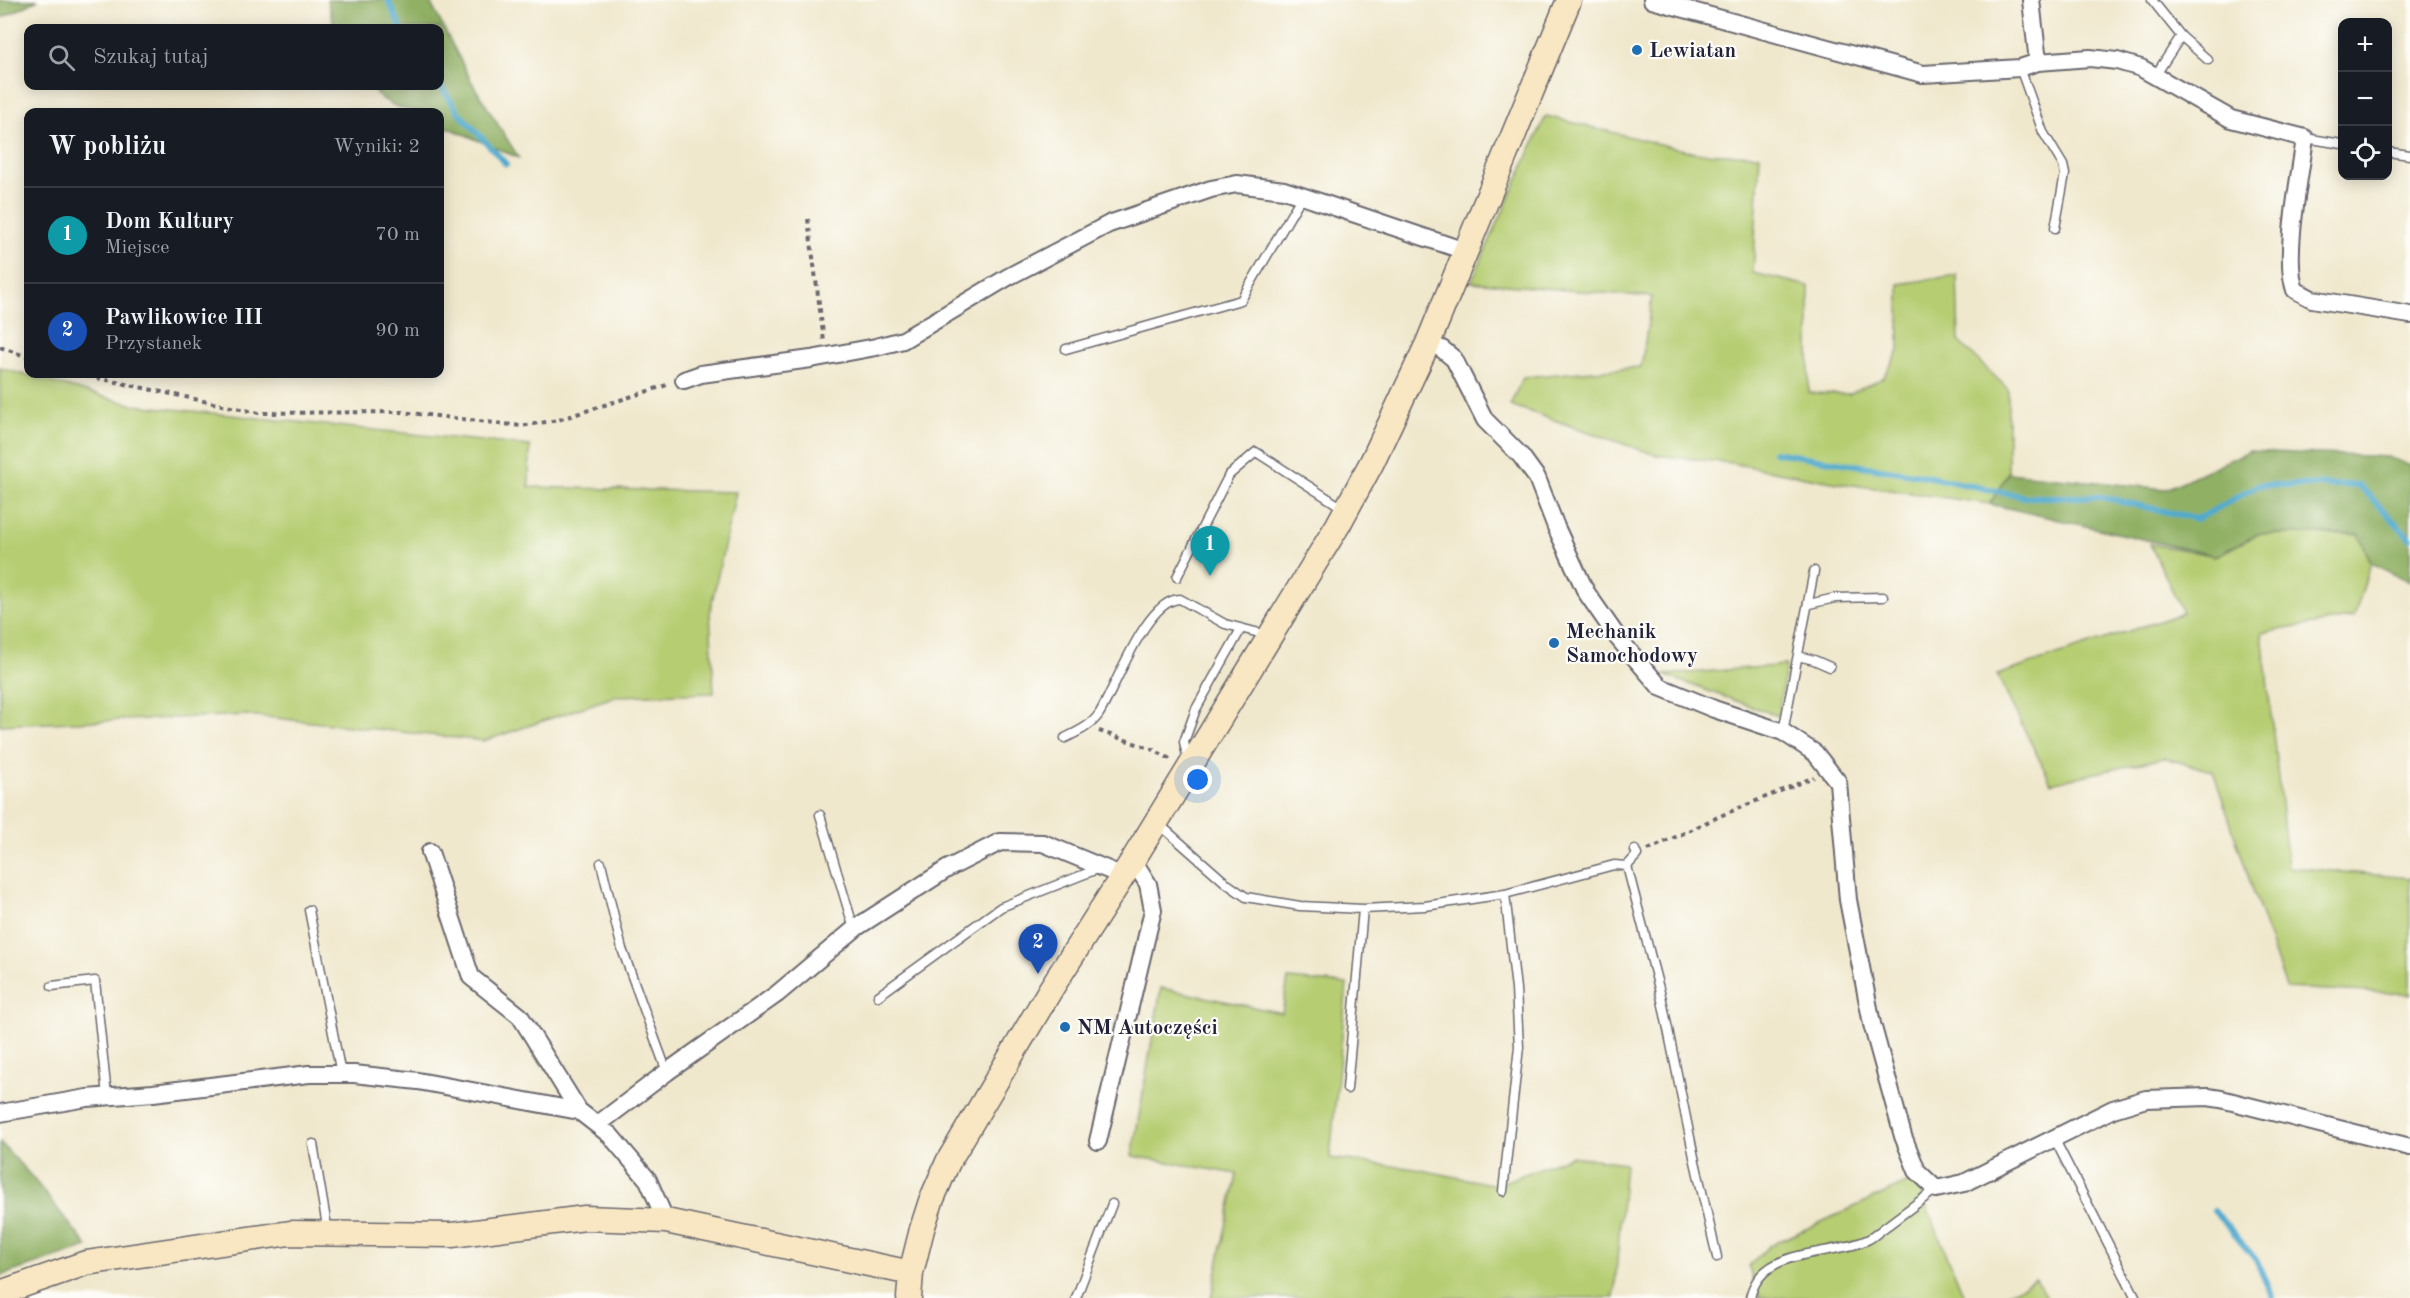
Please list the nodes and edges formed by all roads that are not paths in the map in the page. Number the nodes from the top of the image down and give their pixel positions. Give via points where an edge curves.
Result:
1 (1569, 0) edge
2 (1653, 0) edge
3 (2031, 0) edge
4 (2152, 0) edge
5 (2181, 36) junction
6 (2208, 60) dead end
7 (2037, 62) junction
8 (2020, 69) junction
9 (2155, 76) junction
10 (2305, 138) junction
11 (2338, 143) edge
12 (2392, 153) edge
13 (2410, 156) edge
14 (1302, 196) junction
15 (2055, 228) dead end
16 (1465, 251) junction
17 (2410, 315) edge
18 (1428, 343) junction
19 (1066, 349) dead end
20 (684, 380) road end
21 (1346, 510) junction
22 (1814, 571) dead end
23 (1177, 577) dead end
24 (1883, 597) dead end
25 (1809, 604) junction
26 (1242, 629) junction
27 (1270, 636) junction
28 (1798, 656) junction
29 (1830, 667) dead end
30 (1784, 732) junction
31 (1065, 738) dead end
32 (1189, 769) junction
33 (820, 815) dead end
34 (1156, 822) junction
35 (430, 852) dead end
36 (1636, 853) road end
37 (601, 863) dead end
38 (1627, 866) junction
39 (1119, 868) junction
40 (1505, 894) junction
41 (1363, 909) junction
42 (309, 910) dead end
43 (854, 929) junction
44 (52, 986) dead end
45 (878, 996) dead end
46 (667, 1071) junction
47 (341, 1074) junction
48 (1347, 1089) dead end
49 (107, 1096) junction
50 (579, 1111) junction
51 (0, 1113) edge
52 (597, 1125) junction
53 (2054, 1138) junction
54 (1098, 1141) dead end
55 (313, 1144) dead end
56 (2410, 1147) edge
57 (1936, 1189) junction
58 (1503, 1191) dead end
59 (1112, 1204) dead end
60 (666, 1221) junction
61 (328, 1234) junction
62 (1717, 1257) dead end
63 (911, 1273) junction
64 (0, 1293) edge
65 (909, 1298) edge
66 (1076, 1298) edge
67 (1750, 1298) edge
68 (2136, 1298) edge

1 - 16 main road
2 - 8 street via 1923,74
3 - 7 street
4 - 5 lane
5 - 6 lane
5 - 9 lane
7 - 8 street
7 - 9 street via 2090,58 2117,61
8 - 15 lane via 2043,132 2065,174
9 - 10 street via 2231,119
10 - 11 lane
10 - 17 street via 2291,254 2290,276 2295,290 2312,299
12 - 13 lane
14 - 16 street
14 - 19 lane via 1241,300
14 - 20 street via 1237,184 1211,189 1109,224 1008,277 903,340
16 - 18 main road
18 - 21 main road
18 - 30 street via 1454,359 1485,420 1537,478 1586,592 1618,638 1660,687 1714,710
21 - 23 lane via 1256,452 1228,475
21 - 27 main road
22 - 25 lane
24 - 25 lane via 1835,598
25 - 28 lane
26 - 27 lane
26 - 31 lane via 1173,599 1162,606 1133,644 1099,714 1087,727
26 - 32 lane via 1196,710 1184,742
27 - 32 main road
28 - 29 lane
28 - 30 lane
30 - 57 street via 1815,753 1838,782 1848,900 1872,1024 1903,1136 1917,1171
32 - 34 main road
33 - 43 lane
34 - 39 main road
34 - 41 lane via 1246,897 1300,906
35 - 50 street via 471,977 520,1016
36 - 38 lane
37 - 46 lane via 622,949
38 - 40 lane via 1614,865
38 - 62 lane via 1662,1000
39 - 43 street via 1043,843 1000,842 947,869
39 - 45 lane via 1001,907
39 - 54 street via 1148,884 1153,910
39 - 63 main road via 948,1162 931,1201
40 - 41 lane via 1425,906
40 - 58 lane via 1518,1047
41 - 48 lane
42 - 47 lane
43 - 46 street via 777,994
44 - 49 lane via 95,981
46 - 52 street
47 - 49 street
47 - 50 street via 418,1081
49 - 51 street
50 - 52 street
52 - 60 street via 648,1180
53 - 56 street via 2113,1109 2146,1099 2208,1097
53 - 57 street via 1964,1183
53 - 68 lane
55 - 61 lane
57 - 67 lane via 1870,1239 1788,1258 1765,1269 1752,1286
59 - 66 lane
60 - 61 main road via 585,1218 452,1235
60 - 63 main road
61 - 64 main road via 290,1233 86,1263
63 - 65 main road

